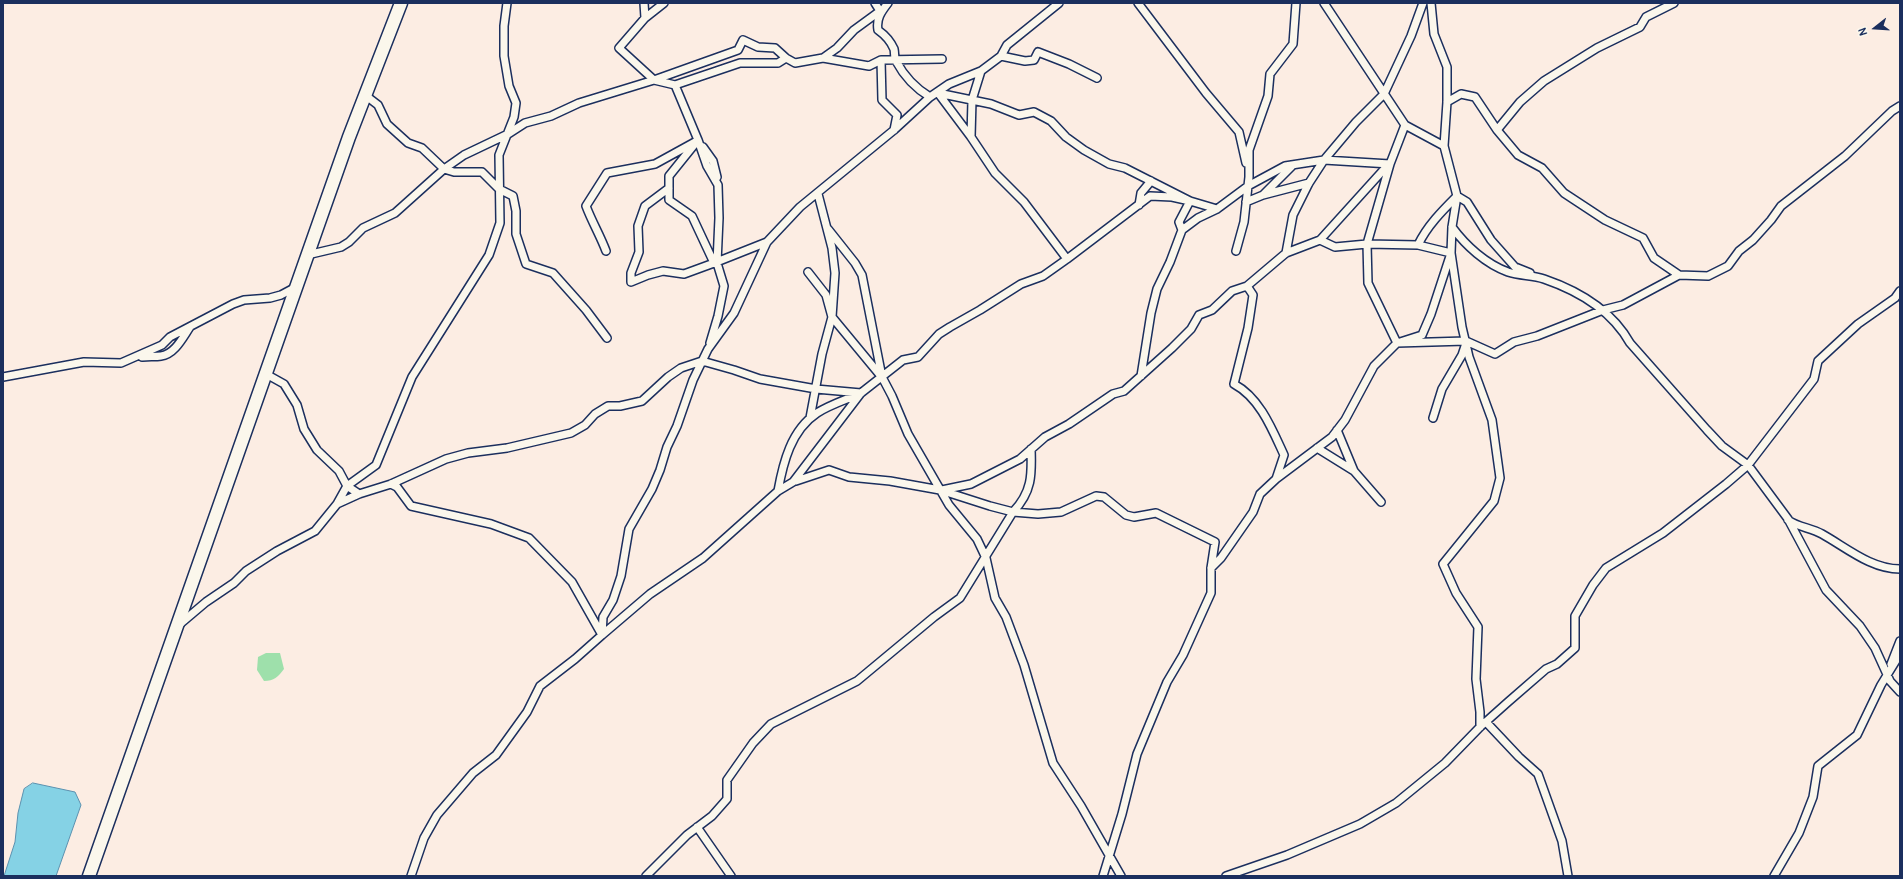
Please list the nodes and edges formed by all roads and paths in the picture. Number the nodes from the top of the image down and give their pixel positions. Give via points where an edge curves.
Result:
1 (401, 3) edge
2 (507, 3) edge
3 (644, 3) edge
4 (664, 3) edge
5 (875, 3) edge
6 (888, 3) edge
7 (1059, 3) edge
8 (1138, 3) edge
9 (1144, 3) edge
10 (1296, 3) edge
11 (1324, 3) edge
12 (1423, 3) edge
13 (1431, 3) edge
14 (1674, 3) edge
15 (880, 11) junction
16 (1148, 16) junction
17 (646, 18) junction
18 (1001, 56) junction
19 (786, 58) junction
20 (823, 58) junction
21 (942, 59) dead end
22 (881, 60) junction
23 (895, 60) junction
24 (980, 71) junction
25 (1097, 78) dead end
26 (654, 80) junction
27 (675, 85) junction
28 (938, 93) junction
29 (1384, 94) junction
30 (365, 95) junction
31 (930, 97) junction
32 (972, 100) junction
33 (1447, 102) junction
34 (1900, 106) edge
35 (1405, 125) junction
36 (894, 130) junction
37 (1497, 130) junction
38 (508, 134) junction
39 (971, 137) junction
40 (698, 140) junction
41 (1444, 146) junction
42 (1324, 160) junction
43 (1390, 164) junction
44 (1294, 165) junction
45 (1248, 167) junction
46 (444, 169) junction
47 (1151, 181) junction
48 (1309, 183) junction
49 (1248, 186) junction
50 (669, 188) junction
51 (499, 189) junction
52 (818, 194) junction
53 (1263, 195) junction
54 (1457, 196) junction
55 (1190, 201) junction
56 (1246, 202) junction
57 (1139, 205) junction
58 (1217, 209) junction
59 (1452, 226) junction
60 (828, 229) junction
61 (1182, 230) junction
62 (1320, 240) junction
63 (767, 242) junction
64 (1367, 244) junction
65 (1418, 245) junction
66 (606, 251) dead end
67 (1236, 251) dead end
68 (1286, 253) junction
69 (1451, 253) junction
70 (307, 255) junction
71 (1067, 259) junction
72 (716, 263) junction
73 (808, 272) dead end
74 (1679, 275) junction
75 (1543, 279) junction
76 (1247, 286) junction
77 (296, 287) junction
78 (1900, 290) edge
79 (1603, 310) junction
80 (832, 317) junction
81 (190, 327) junction
82 (606, 338) dead end
83 (1466, 341) junction
84 (1397, 343) junction
85 (708, 349) junction
86 (136, 358) junction
87 (702, 361) junction
88 (266, 374) junction
89 (1141, 376) junction
90 (3, 377) edge
91 (882, 377) junction
92 (816, 389) junction
93 (861, 393) junction
94 (810, 418) junction
95 (1433, 418) dead end
96 (1337, 430) junction
97 (1317, 448) junction
98 (1031, 449) junction
99 (1748, 465) junction
100 (1354, 471) junction
101 (1276, 479) junction
102 (793, 482) junction
103 (391, 484) junction
104 (348, 486) junction
105 (940, 490) junction
106 (778, 491) junction
107 (359, 494) junction
108 (1381, 502) dead end
109 (337, 504) junction
110 (1013, 512) junction
111 (1788, 519) junction
112 (986, 558) junction
113 (1211, 568) junction
114 (1900, 569) edge
115 (178, 625) junction
116 (602, 635) junction
117 (1900, 641) edge
118 (1900, 654) edge
119 (1888, 673) junction
120 (1900, 692) edge
121 (1486, 722) junction
122 (1480, 727) junction
123 (697, 827) junction
124 (1109, 856) junction
125 (89, 876) edge
126 (411, 876) edge
127 (646, 876) edge
128 (731, 876) edge
129 (1103, 876) edge
130 (1121, 876) edge
131 (1226, 876) edge
132 (1568, 876) edge
133 (1774, 876) edge

1 - 30 highway
2 - 38 street via 504,56 509,86 516,103
3 - 17 street
4 - 17 street
5 - 15 street
6 - 15 street
7 - 18 street via 1007,45
8 - 16 street
9 - 16 street
10 - 45 street via 1293,44 1270,74 1268,96 1249,150
11 - 29 street
12 - 29 street
13 - 33 street via 1434,34 1447,67
14 - 37 street via 1646,17 1640,27 1597,48 1544,81 1520,102
15 - 20 street
15 - 23 street via 878,30 884,34 894,50
16 - 45 street via 1239,132
17 - 26 street via 619,48
18 - 24 street
18 - 25 street via 1034,60 1038,52
19 - 20 street via 795,63
19 - 26 street via 775,48 758,47 743,40 738,50
19 - 27 street via 778,63 740,63
20 - 22 street via 870,66
21 - 23 street
22 - 23 street
22 - 36 street via 882,100 897,115
23 - 31 street via 912,84
24 - 28 street via 949,84
24 - 32 street
26 - 27 street
26 - 38 street via 579,103 552,116 525,123
27 - 40 street
28 - 31 street
28 - 32 street
28 - 39 street
29 - 35 street
29 - 42 street
30 - 46 street via 378,105 387,124 408,143 422,148
30 - 70 highway
31 - 36 street
32 - 39 street
32 - 47 street via 1019,115 1034,112 1051,121 1066,137 1084,150 1109,164 1126,168
33 - 37 street via 1461,94 1475,97
33 - 41 street
34 - 74 street via 1845,156 1781,206 1728,266 1708,276
35 - 41 street
35 - 43 street
36 - 52 street
37 - 74 street via 1518,155 1542,168 1564,193 1605,220 1643,238 1654,258
38 - 46 street via 464,155
38 - 51 street via 499,155
39 - 71 street via 995,173 1024,202
40 - 50 street via 669,176
40 - 66 street via 656,164 606,173 586,206
40 - 72 street via 713,161 718,185
41 - 54 street
42 - 43 street
42 - 44 street
42 - 48 street
43 - 62 street
43 - 64 street
44 - 49 street via 1286,166
44 - 53 street
45 - 49 street
46 - 51 street via 454,172 482,172
46 - 70 street via 395,213 363,228 349,242 340,247
47 - 55 street
47 - 57 street via 1141,193
48 - 53 street
48 - 68 street via 1293,215
49 - 56 street
49 - 58 street
50 - 72 street via 669,200 692,216
50 - 72 street via 645,206 638,226 639,252 631,274 632,282 663,271 684,274
51 - 82 street via 513,196 516,234 526,264 553,273 586,310
51 - 104 street via 500,223 489,255 412,377 376,464
52 - 60 street
52 - 63 street via 800,207
53 - 56 street
54 - 59 street
54 - 65 street via 1424,232
54 - 75 street via 1467,202 1491,240 1515,267
55 - 57 street via 1150,196
55 - 58 street
55 - 61 street via 1179,222
56 - 67 street via 1244,222
57 - 71 street
58 - 61 street via 1198,218
59 - 69 street
59 - 75 street via 1461,239 1484,260 1508,272
60 - 80 street via 835,273
60 - 91 street via 862,276
61 - 89 street via 1157,289
62 - 64 street via 1335,247
62 - 68 street
63 - 72 street
63 - 85 street via 734,313
64 - 65 street
64 - 84 street via 1368,283
65 - 69 street
68 - 76 street
69 - 83 street
69 - 84 street via 1422,335
70 - 77 highway
71 - 91 street via 1043,276 1021,284 939,334 918,356 903,360
72 - 85 street via 724,286
73 - 80 street via 826,295
74 - 79 street via 1623,306
75 - 79 street via 1579,294
76 - 89 street via 1232,291 1212,310 1199,315 1191,329
76 - 101 street via 1253,295 1234,384 1247,391 1266,418 1284,455
77 - 81 street via 270,298 244,300 233,304
77 - 88 highway
78 - 99 street via 1895,298 1858,324 1818,361 1814,379
79 - 83 street via 1563,328 1514,342 1495,354
79 - 99 street via 1686,408 1722,446
80 - 91 street
80 - 92 street
81 - 86 street
81 - 86 street via 169,353
83 - 84 street
83 - 95 street via 1462,355 1442,389
83 - 122 street via 1469,357 1492,420 1500,478 1494,501 1443,564 1456,593 1478,627 1476,679
84 - 96 street via 1374,366 1352,409
85 - 87 street
86 - 90 street via 122,363 84,362
87 - 92 street via 760,379
87 - 103 street via 681,368 642,401 608,406 571,433 446,459
87 - 116 street via 654,483 629,529 622,576 603,617
88 - 104 street via 284,384 297,405 304,429 317,450 339,471
88 - 115 highway
89 - 98 street via 1124,391 1112,394 1069,424 1045,437
91 - 93 street
91 - 105 street via 908,434
92 - 93 street
92 - 94 street
93 - 94 street
93 - 102 street
94 - 106 street via 787,453
96 - 97 street
96 - 100 street
97 - 100 street
97 - 101 street
98 - 105 street via 1020,459 972,484
98 - 110 street via 1032,477 1023,501
99 - 111 street
99 - 121 street via 1663,533 1606,568 1575,616 1575,648
100 - 108 street
101 - 113 street via 1260,494 1253,512
102 - 105 street via 830,470 849,478 890,481
102 - 106 street
103 - 107 street
103 - 116 street via 397,487 411,506 491,524 529,538 572,582
104 - 107 street
104 - 109 street
105 - 110 street
105 - 112 street via 977,539
106 - 116 street via 703,558 650,594
107 - 109 street
109 - 115 street via 315,531 246,571
110 - 112 street
110 - 113 street via 1061,512 1096,496 1104,497 1126,515 1134,517 1156,513 1215,542
111 - 114 street via 1886,569
111 - 119 street via 1826,590 1860,626
112 - 123 street via 960,598 856,681 771,724 753,743 727,780 727,799 712,816
112 - 124 street via 995,598 1006,617 1024,665 1053,763
113 - 124 street via 1211,593 1183,655 1167,682 1140,747
115 - 125 highway
116 - 126 street via 540,686 527,712 496,755 473,773 437,815 424,838
117 - 119 street
118 - 119 street
119 - 120 street via 1890,681
119 - 133 street via 1857,735 1818,766 1813,798 1799,833
121 - 122 street
121 - 132 street via 1538,774 1562,841
122 - 131 street via 1445,763 1396,803 1360,824 1294,852
123 - 127 street
123 - 128 street
124 - 129 street
124 - 130 street

